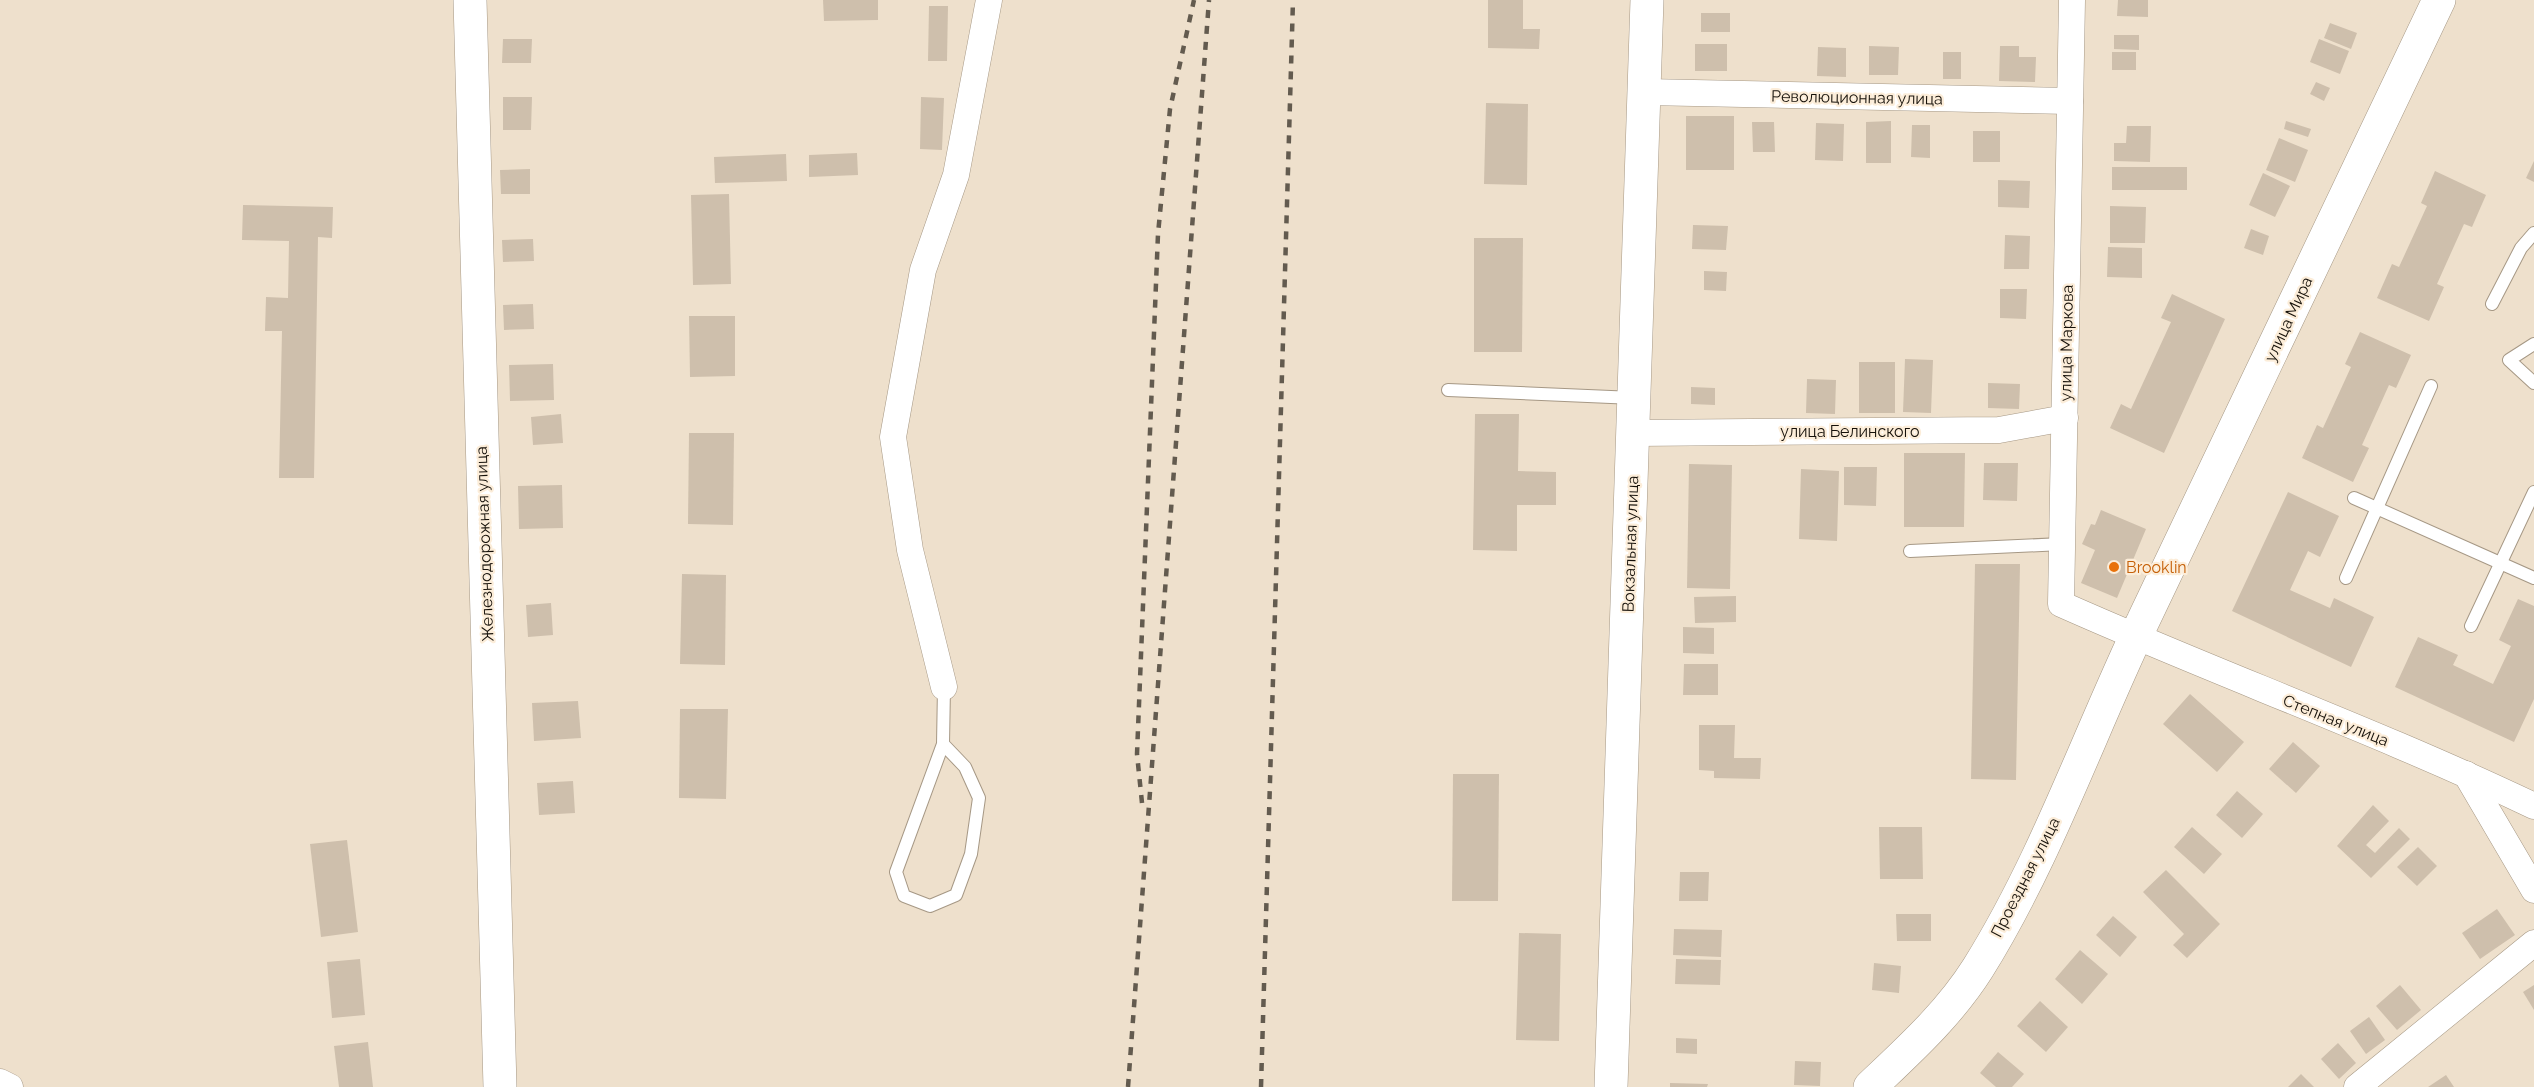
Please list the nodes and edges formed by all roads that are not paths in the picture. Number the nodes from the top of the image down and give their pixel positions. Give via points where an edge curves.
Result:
1 (470, 0) edge
2 (989, 0) edge
3 (1647, 0) edge
4 (2072, 0) edge
5 (2439, 0) edge
6 (1645, 92) junction
7 (2070, 101) junction
8 (2534, 233) edge
9 (2492, 304) dead end
10 (2534, 344) edge
11 (2534, 382) edge
12 (2431, 387) dead end
13 (1448, 390) dead end
14 (1635, 398) junction
15 (2065, 418) junction
16 (1634, 433) junction
17 (2534, 492) edge
18 (2354, 498) dead end
19 (2377, 508) junction
20 (2062, 544) junction
21 (1910, 551) dead end
22 (2501, 564) junction
23 (2346, 578) dead end
24 (2534, 578) edge
25 (2471, 626) dead end
26 (2136, 637) junction
27 (944, 687) joint
28 (943, 744) junction
29 (2466, 774) junction
30 (2534, 806) edge
31 (2534, 890) edge
32 (2534, 943) edge
33 (0, 1082) edge
34 (10, 1087) edge
35 (500, 1087) edge
36 (1611, 1087) edge
37 (1870, 1087) edge
38 (2357, 1087) edge

1 - 35 street, Железнодорожная улица
2 - 27 street via 956,175 923,270 893,437 910,550
3 - 6 street, Вокзальная улица
4 - 7 street, улица Маркова
5 - 26 street, улица Мира
6 - 7 street, Революционная улица
6 - 14 street, Вокзальная улица
7 - 15 street, улица Маркова
8 - 9 lane via 2521,248
10 - 11 lane via 2509,360
12 - 19 lane
13 - 14 lane
14 - 16 street, Вокзальная улица
15 - 16 street, улица Белинского via 1999,430
15 - 20 street, улица Маркова
16 - 36 street, Вокзальная улица
17 - 22 lane
18 - 19 lane
19 - 22 lane
19 - 23 lane
20 - 21 lane
20 - 26 street, улица Маркова via 2061,604
22 - 24 lane
22 - 25 lane
26 - 29 street, Степная улица
26 - 37 street, Проездная улица via 2072,785 1977,969 1933,1028
27 - 28 lane
28 - 28 lane via 896,872 904,896 930,906 956,895 971,854 979,798 965,767
29 - 30 street, Степная улица
29 - 31 street
32 - 38 street
33 - 34 street

